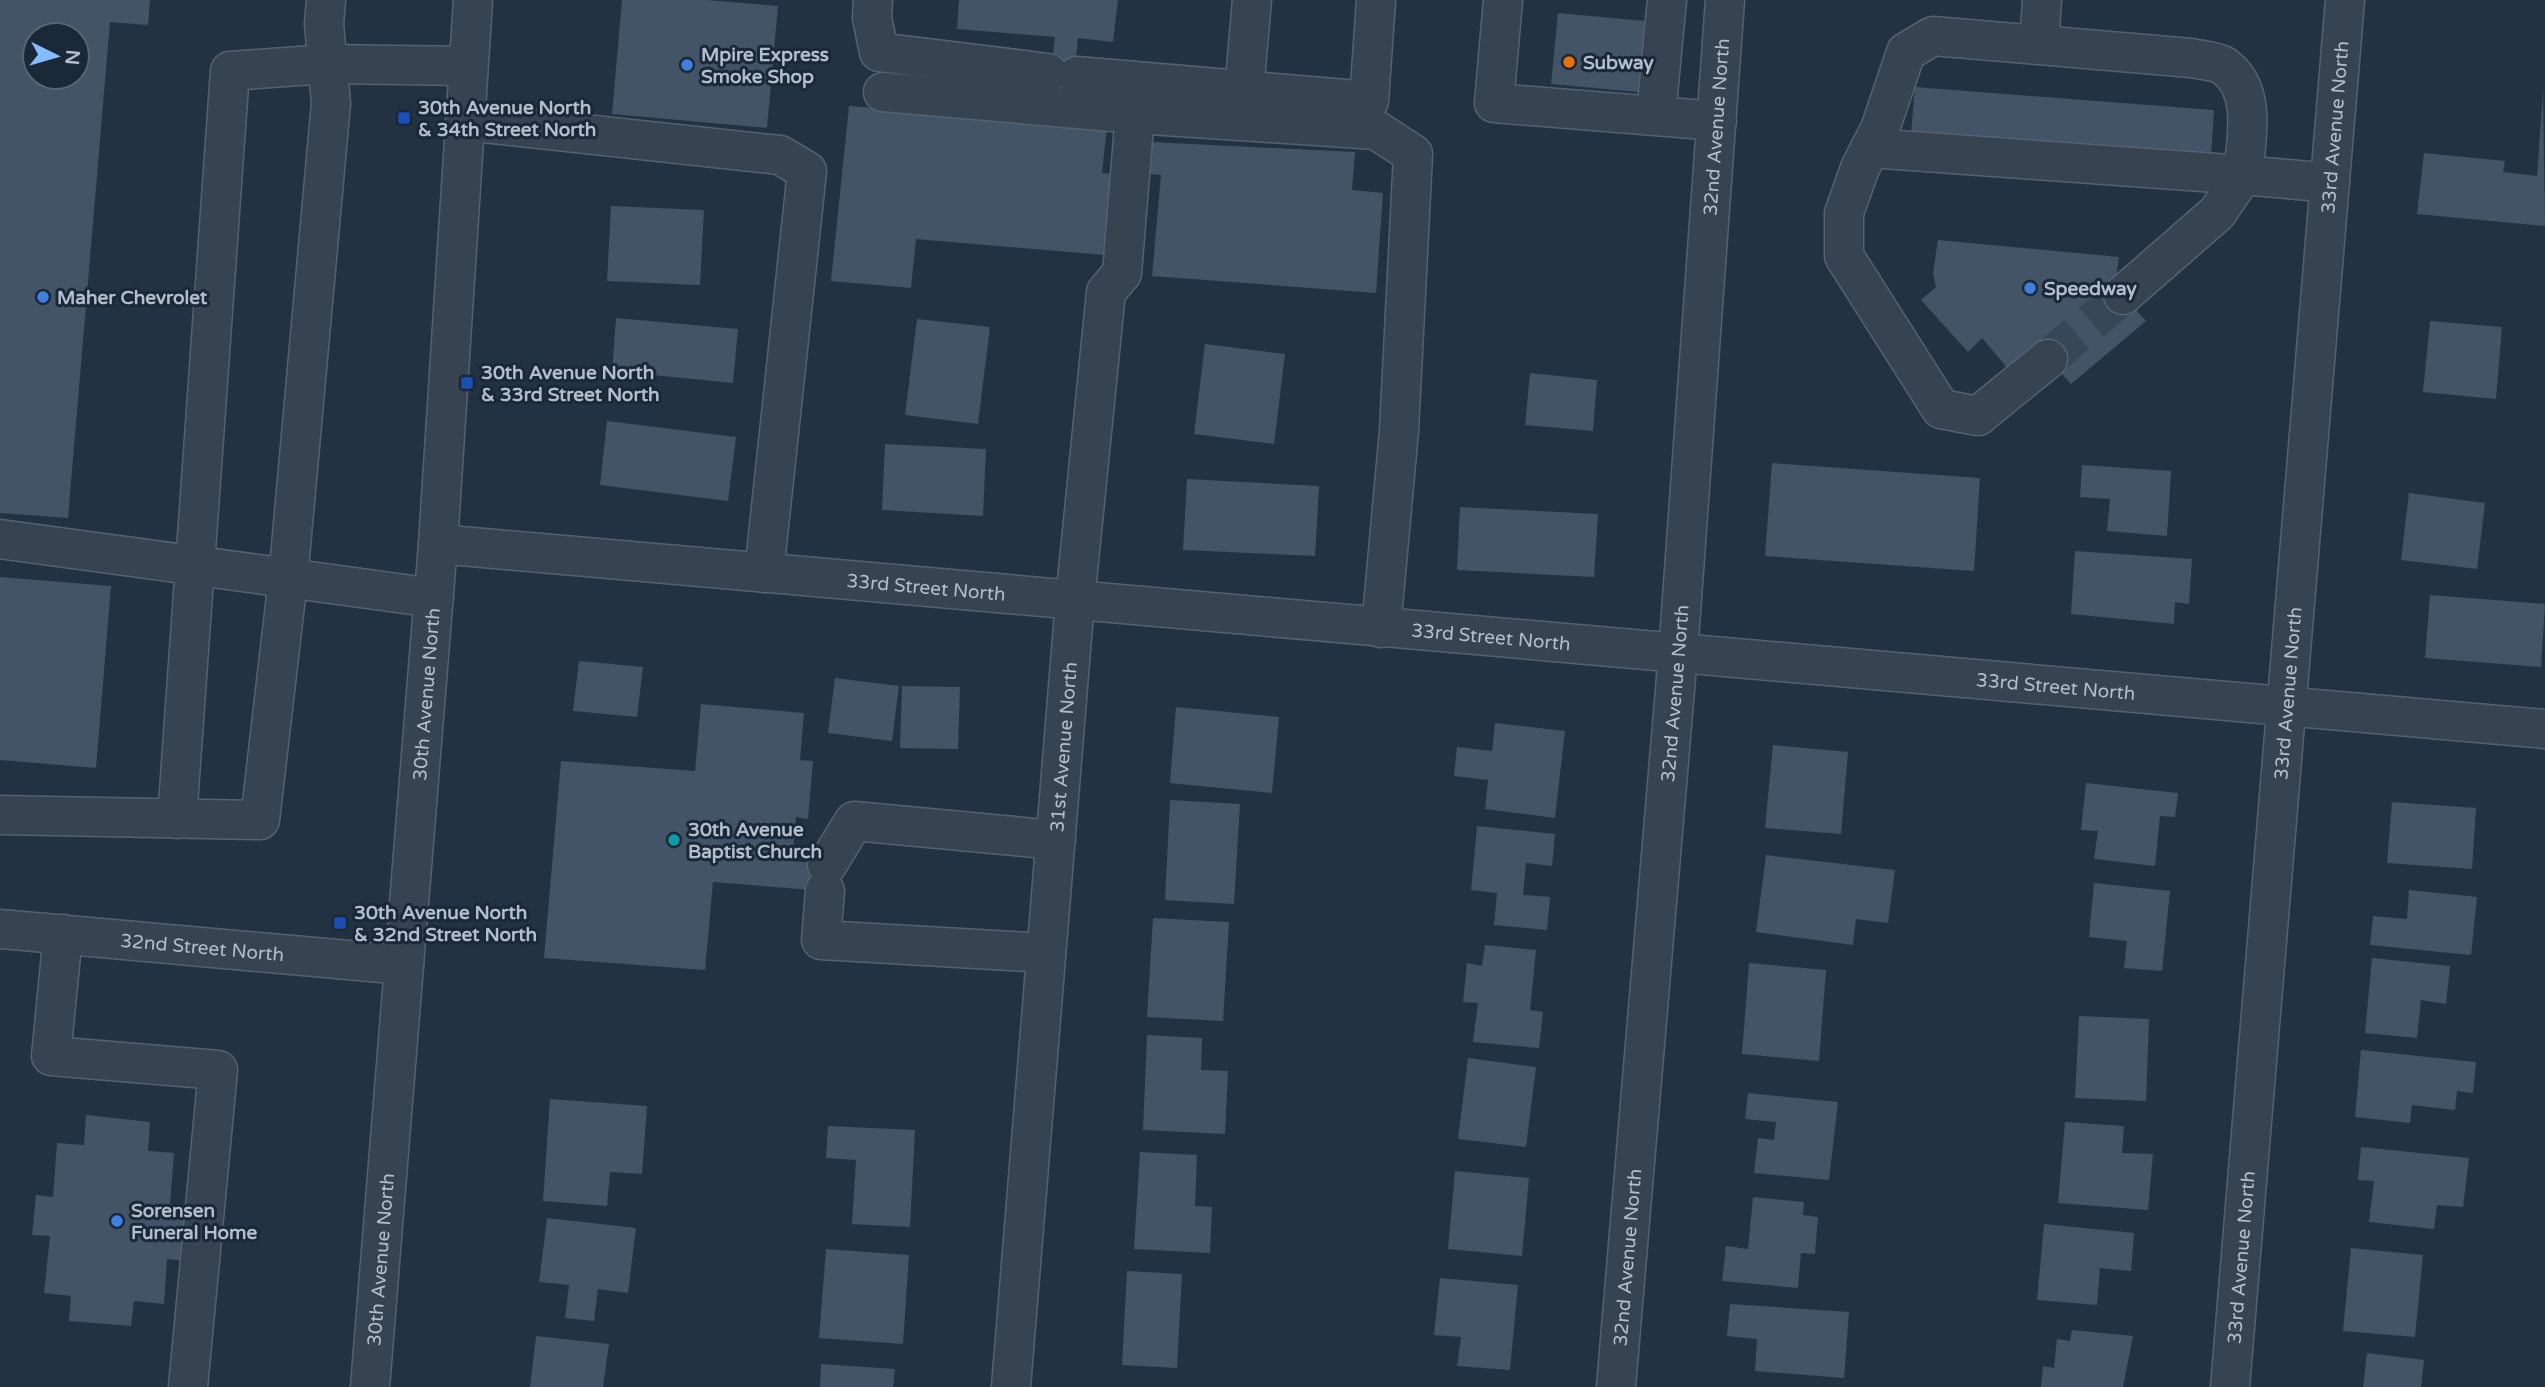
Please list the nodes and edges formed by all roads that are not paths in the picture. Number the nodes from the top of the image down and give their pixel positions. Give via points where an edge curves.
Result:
1 (326, 0) edge
2 (473, 0) edge
3 (873, 0) edge
4 (1252, 0) edge
5 (1376, 0) edge
6 (1503, 0) edge
7 (1667, 0) edge
8 (1726, 0) edge
9 (2042, 0) edge
10 (2344, 0) edge
11 (2039, 45) junction
12 (327, 64) junction
13 (468, 66) junction
14 (1244, 91) junction
15 (883, 92) dead end
16 (1135, 114) junction
17 (1656, 116) junction
18 (465, 121) junction
19 (1717, 121) junction
20 (1870, 148) junction
21 (2243, 175) junction
22 (2330, 183) junction
23 (2123, 295) tunnel mouth
24 (2048, 359) tunnel mouth
25 (0, 539) edge
26 (438, 544) junction
27 (193, 566) junction
28 (764, 573) junction
29 (288, 579) junction
30 (434, 597) junction
31 (1075, 601) junction
32 (1381, 628) junction
33 (1678, 654) junction
34 (2287, 707) junction
35 (2545, 729) edge
36 (0, 815) edge
37 (177, 819) junction
38 (1056, 839) junction
39 (0, 929) edge
40 (63, 934) junction
41 (1046, 953) junction
42 (404, 965) junction
43 (188, 1387) edge
44 (370, 1387) edge
45 (1011, 1387) edge
46 (1616, 1387) edge
47 (2230, 1387) edge

1 - 12 street
2 - 13 street, 30th Avenue North
3 - 14 street via 879,52
4 - 14 street
5 - 14 street via 1369,101
6 - 17 street via 1494,103
7 - 17 street
8 - 19 street, 32nd Avenue North
9 - 11 street
10 - 22 street, 33rd Avenue North
11 - 20 street via 1933,36 1906,52
11 - 21 street via 2191,58 2223,65 2241,86 2248,111
12 - 13 street
12 - 27 street via 230,71
12 - 29 street via 331,103
13 - 18 street, 30th Avenue North
15 - 16 street
16 - 31 street, 31st Avenue North via 1122,273 1106,292
16 - 32 street via 1376,130 1413,154 1399,431
17 - 19 street
18 - 26 street, 30th Avenue North
18 - 28 street via 768,153 807,171
19 - 33 street, 32nd Avenue North
20 - 21 street
20 - 24 street via 1844,213 1844,256 1941,410 1978,416
21 - 22 street
21 - 23 street via 2217,213
22 - 34 street, 33rd Avenue North
25 - 27 street
26 - 28 street, 33rd Street North
26 - 30 street, 30th Avenue North
27 - 29 street
27 - 37 street
28 - 31 street, 33rd Street North
29 - 30 street
29 - 37 street via 260,820
30 - 42 street, 30th Avenue North
31 - 32 street, 33rd Street North
31 - 38 street, 31st Avenue North
32 - 33 street, 33rd Street North
33 - 34 street, 33rd Street North
33 - 46 street, 32nd Avenue North
34 - 35 street, 33rd Street North
34 - 47 street, 33rd Avenue North
36 - 37 street
38 - 41 street, 31st Avenue North
38 - 41 street via 854,821 826,878 821,940
39 - 40 street, 32nd Street North
40 - 42 street, 32nd Street North
40 - 43 street via 51,1056 218,1070
41 - 45 street, 31st Avenue North
42 - 44 street, 30th Avenue North

